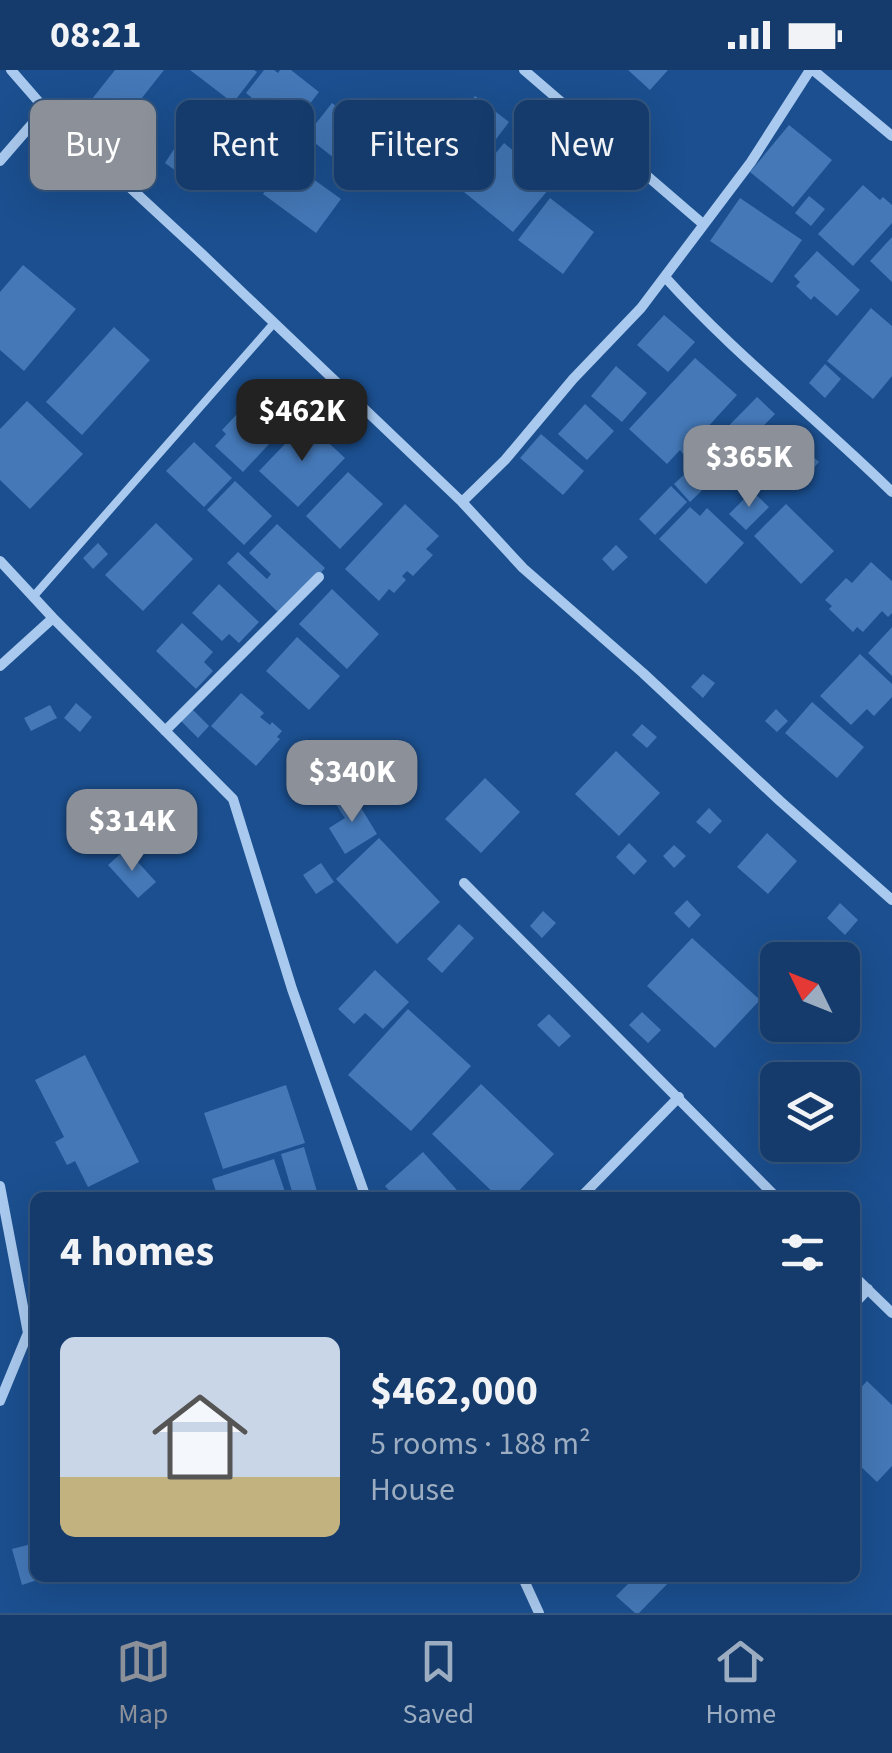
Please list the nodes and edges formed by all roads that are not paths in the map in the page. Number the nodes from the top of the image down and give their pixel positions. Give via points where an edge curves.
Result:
1 (12, 70) edge
2 (524, 70) edge
3 (812, 70) edge
4 (38, 100) edge
5 (30, 127) edge
6 (892, 136) edge
7 (0, 161) edge
8 (132, 190) edge
9 (703, 224) junction
10 (665, 277) junction
11 (274, 323) junction
12 (892, 492) edge
13 (462, 502) junction
14 (0, 561) edge
15 (319, 577) dead end
16 (33, 597) junction
17 (53, 618) junction
18 (0, 666) edge
19 (165, 731) junction
20 (464, 883) dead end
21 (892, 900) edge
22 (679, 1097) junction
23 (0, 1186) edge
24 (364, 1192) edge
25 (586, 1192) edge
26 (770, 1192) edge
27 (860, 1281) edge
28 (868, 1289) junction
29 (860, 1298) edge
30 (892, 1312) edge
31 (0, 1401) edge
32 (525, 1582) edge
33 (539, 1613) edge

1 - 4 street
2 - 9 street
3 - 6 street
3 - 9 street
5 - 7 street
8 - 11 street
9 - 10 street
10 - 12 street
10 - 13 street
11 - 13 street
11 - 16 lane
13 - 21 street via 523,568
14 - 16 street
15 - 19 street
16 - 17 street
17 - 18 street
17 - 19 street
19 - 24 street via 233,799
20 - 22 street
22 - 25 street
22 - 26 street
23 - 31 street via 28,1333
27 - 28 street
28 - 29 street
28 - 30 street
32 - 33 street

